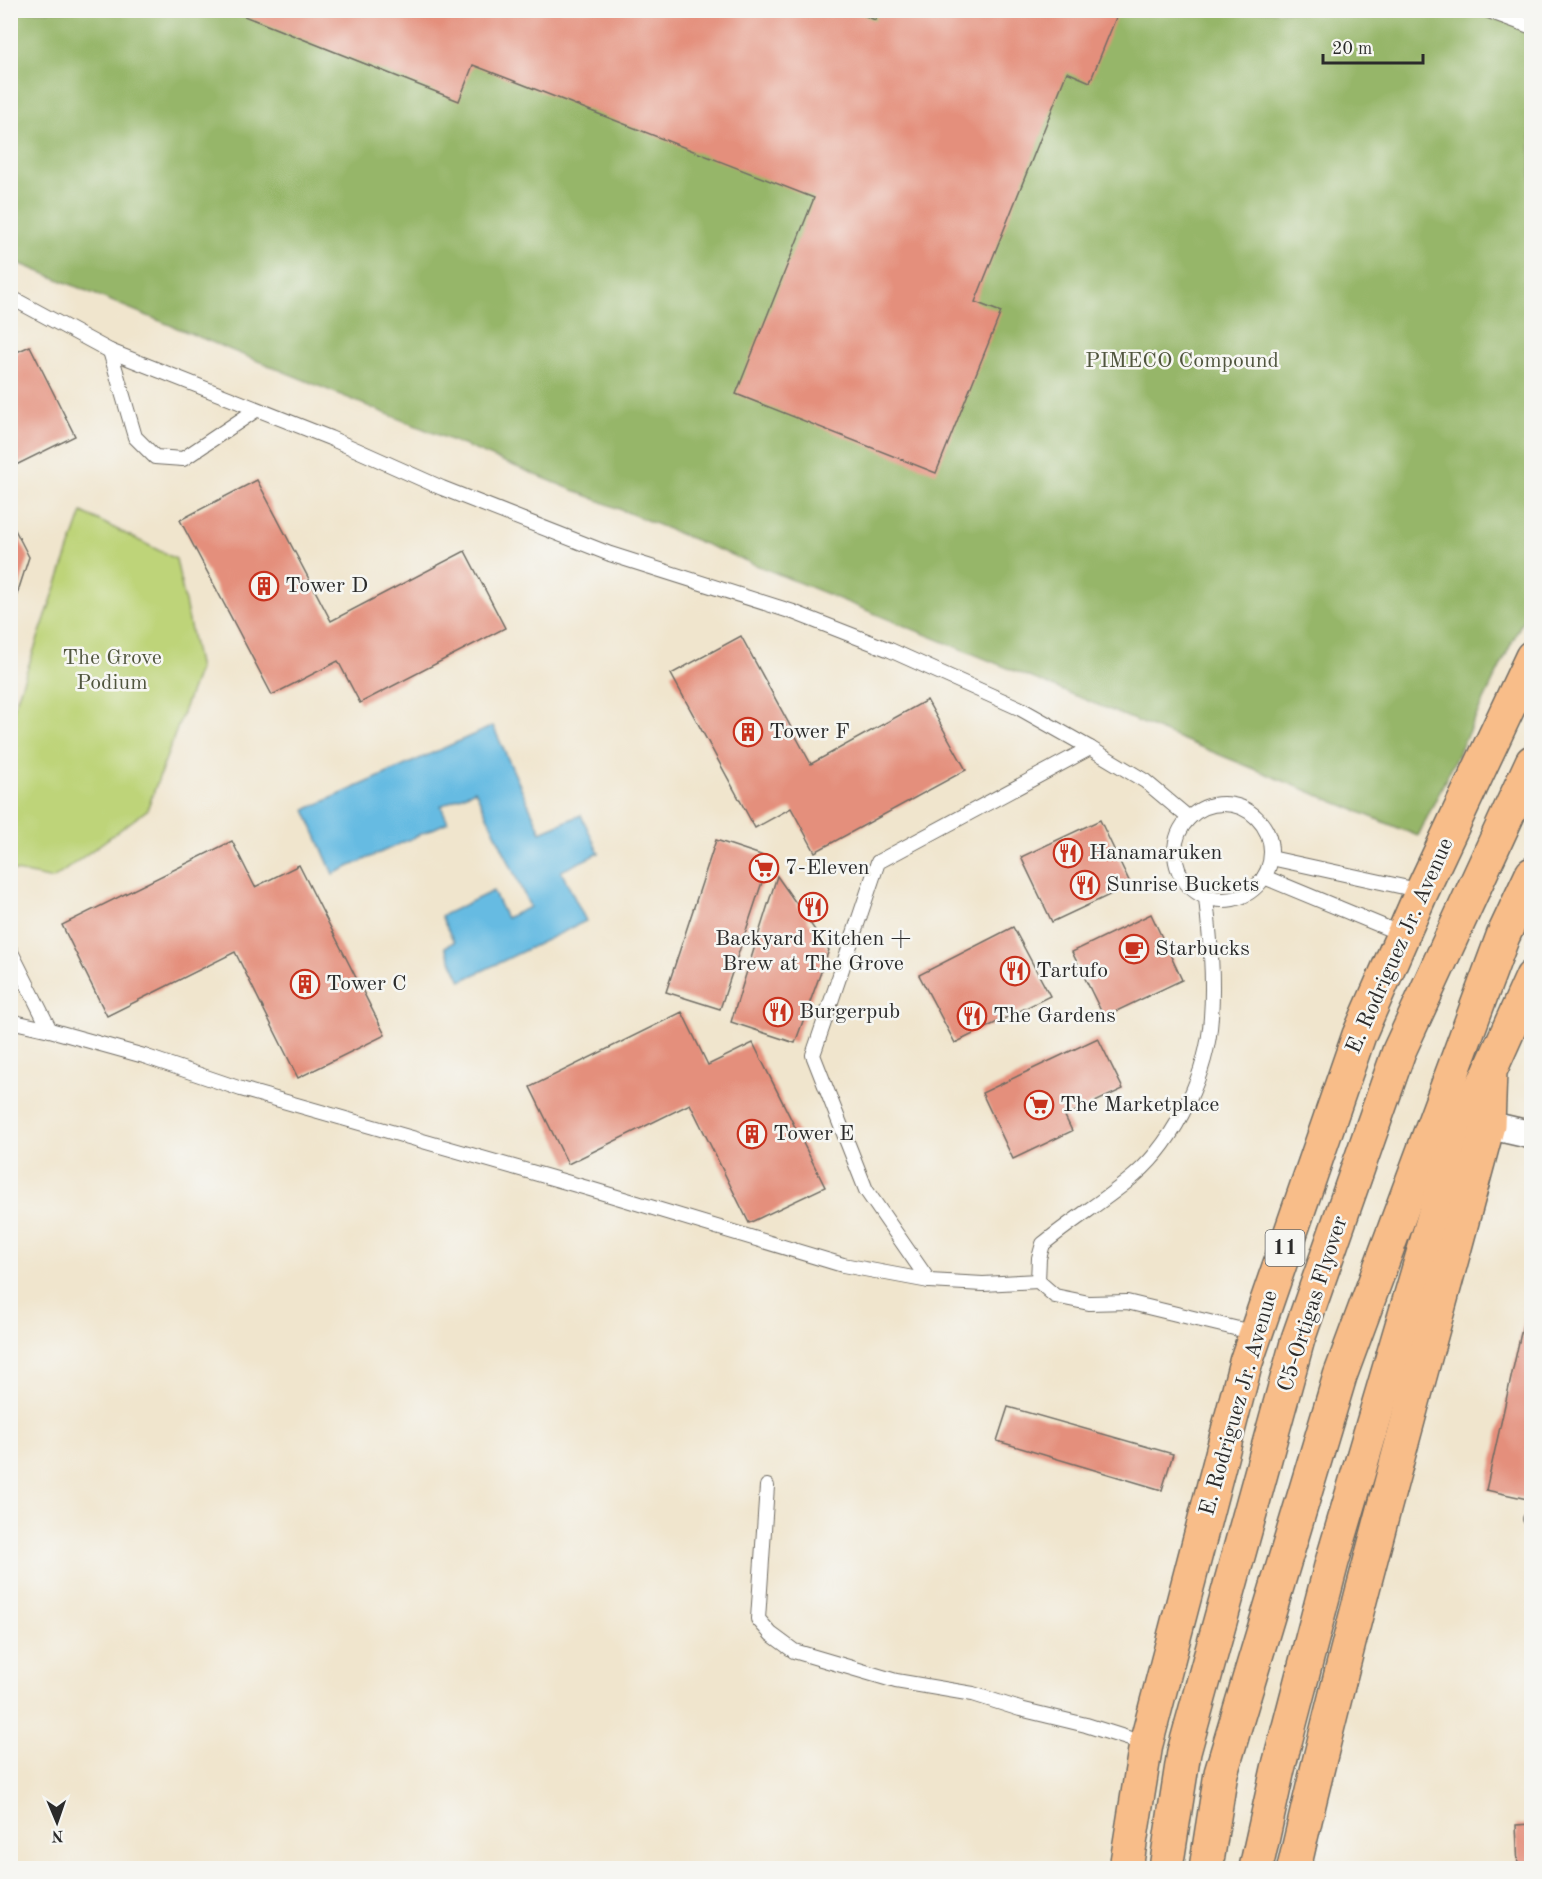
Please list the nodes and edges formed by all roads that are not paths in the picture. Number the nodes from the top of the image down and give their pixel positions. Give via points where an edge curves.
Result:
1 (1486, 10) edge
2 (1532, 27) edge
3 (10, 297) edge
4 (110, 351) junction
5 (256, 410) junction
6 (1532, 657) edge
7 (1090, 748) junction
8 (1532, 762) edge
9 (1189, 818) junction
10 (1271, 858) junction
11 (1532, 874) edge
12 (1264, 877) junction
13 (1422, 891) junction
14 (1206, 898) junction
15 (1404, 935) junction
16 (10, 950) edge
17 (1532, 977) edge
18 (10, 1021) edge
19 (50, 1030) junction
20 (1490, 1071) junction
21 (1488, 1125) junction
22 (1532, 1135) edge
23 (929, 1281) junction
24 (1038, 1281) junction
25 (1256, 1333) junction
26 (767, 1486) dead end
27 (1146, 1744) junction
28 (1126, 1869) edge
29 (1166, 1869) edge
30 (1206, 1869) edge
31 (1256, 1869) edge
32 (1294, 1869) edge

1 - 2 lane
3 - 4 lane
4 - 5 lane
4 - 5 lane via 135,438 155,457 183,459
5 - 7 lane via 610,554 793,612 890,650 1019,708
6 - 13 main road, E. Rodriguez Jr. Avenue / 11
7 - 9 lane via 1145,780
7 - 23 lane via 878,862 813,1055 866,1190
8 - 29 main road, C5-Ortigas Flyover / 11 via 1399,1051 1298,1339 1184,1752
9 - 10 lane via 1216,805 1232,805 1250,813 1268,835
9 - 14 lane via 1178,833 1176,863 1182,878
10 - 12 lane
10 - 13 lane
11 - 30 main road via 1503,936 1340,1376 1221,1773
12 - 14 lane via 1239,898
12 - 15 lane
13 - 15 main road, E. Rodriguez Jr. Avenue / 11
14 - 24 lane via 1213,984 1211,1020 1198,1079 1161,1148 1137,1174 1043,1244
15 - 25 main road, E. Rodriguez Jr. Avenue / 11 via 1359,1035
16 - 19 lane
17 - 20 main road
18 - 19 lane
19 - 23 lane via 843,1265
20 - 21 main road
20 - 31 main road via 1462,1122 1332,1562
21 - 22 street
21 - 32 main road via 1364,1584
23 - 24 lane
24 - 25 lane via 1055,1296 1089,1303 1126,1302
25 - 27 main road, E. Rodriguez Jr. Avenue / 11
26 - 27 lane via 758,1619 795,1652 896,1681 974,1694
27 - 28 main road, E. Rodriguez Jr. Avenue / 11

